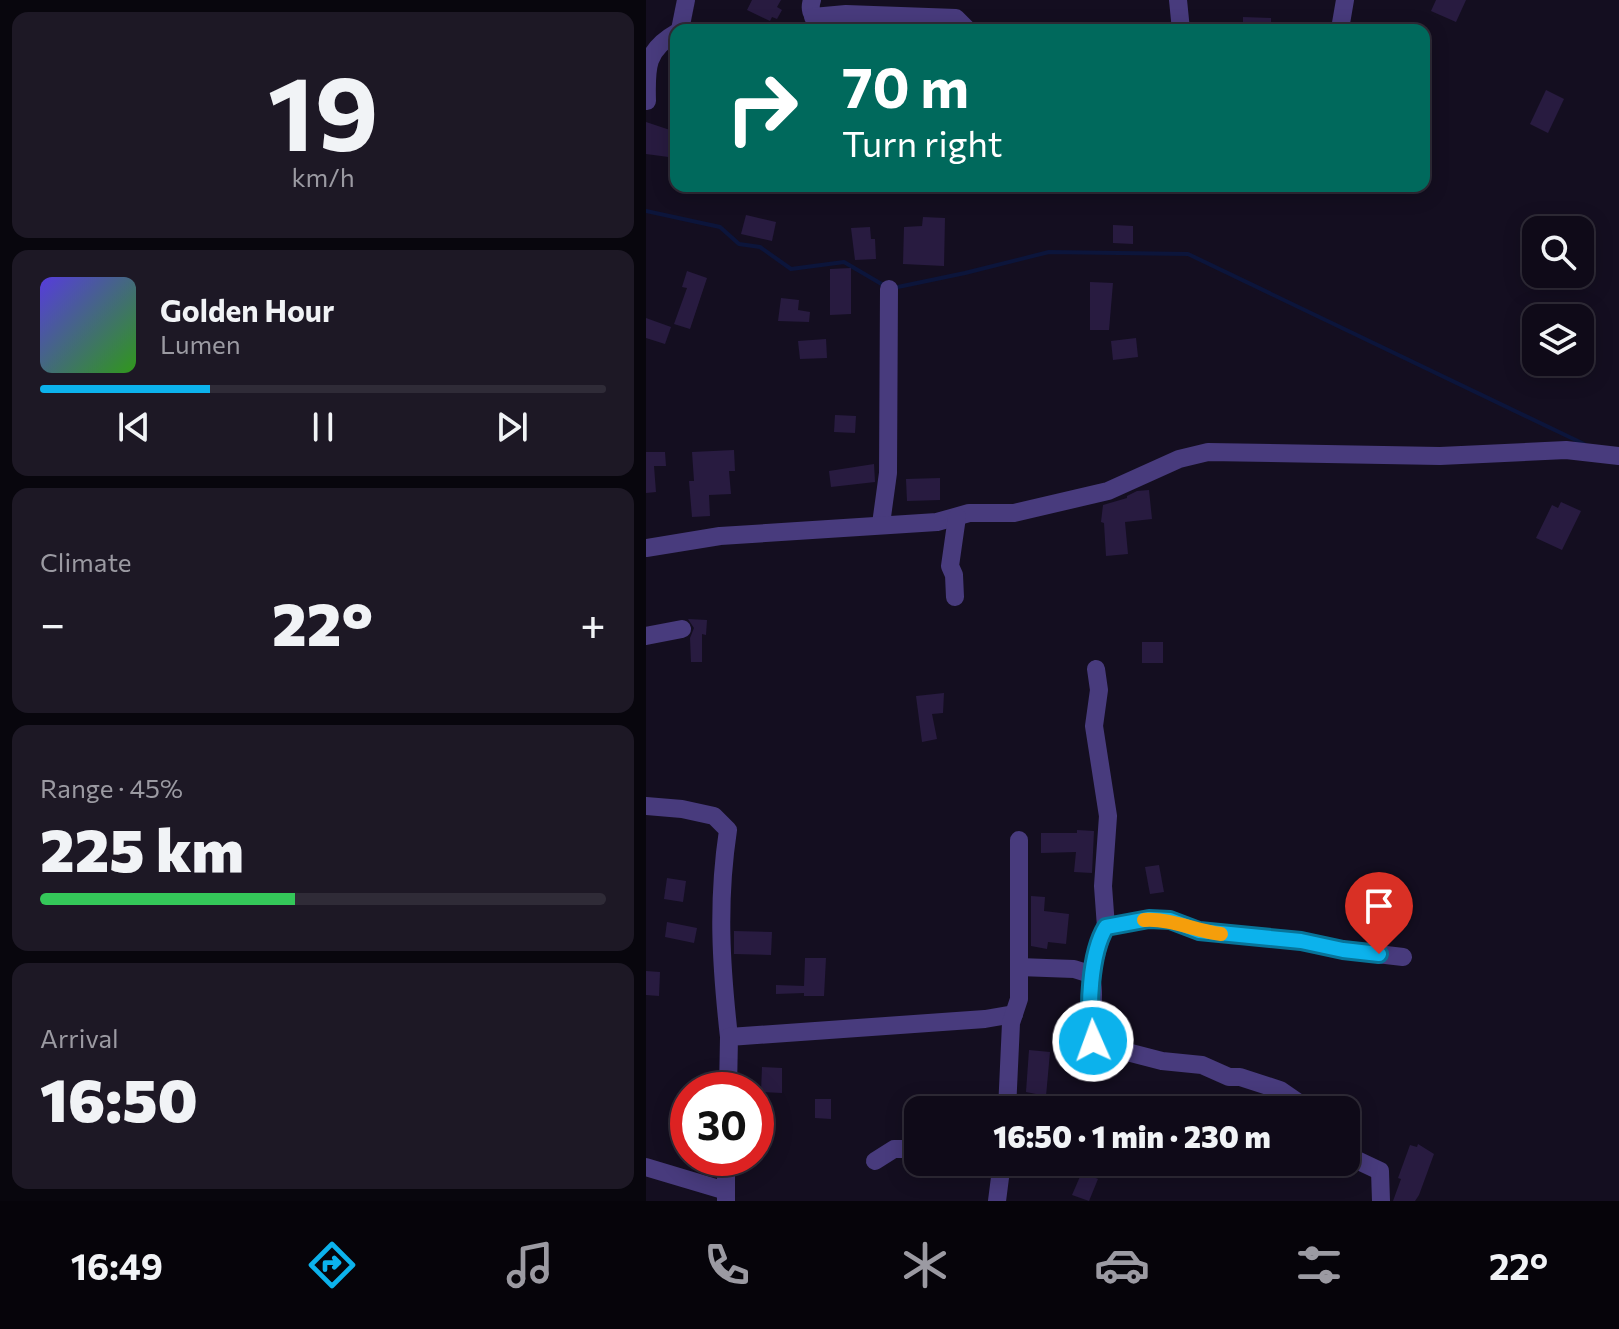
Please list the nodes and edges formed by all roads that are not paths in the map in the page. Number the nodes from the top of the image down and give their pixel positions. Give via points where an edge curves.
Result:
1 (686, 0) edge
2 (1178, 0) edge
3 (1345, 0) edge
4 (812, 9) edge
5 (680, 24) edge
6 (826, 24) edge
7 (962, 24) edge
8 (1180, 24) edge
9 (1341, 24) edge
10 (670, 36) edge
11 (647, 101) edge
12 (889, 289) dead end
13 (1619, 456) edge
14 (957, 517) junction
15 (881, 524) junction
16 (646, 548) edge
17 (955, 597) dead end
18 (682, 629) dead end
19 (646, 636) edge
20 (1096, 669) dead end
21 (646, 806) edge
22 (1019, 840) dead end
23 (1106, 927) junction
24 (1403, 957) dead end
25 (1019, 967) junction
26 (1090, 974) junction
27 (1014, 1014) junction
28 (729, 1037) junction
29 (728, 1072) edge
30 (1008, 1096) edge
31 (1289, 1096) edge
32 (904, 1149) edge
33 (875, 1161) dead end
34 (1360, 1162) edge
35 (646, 1167) edge
36 (1000, 1176) edge
37 (726, 1196) edge
38 (997, 1201) edge
39 (1381, 1201) edge

1 - 5 street
2 - 8 street
3 - 9 street
4 - 6 street
4 - 7 street via 956,18
10 - 11 street via 651,54
12 - 15 street via 888,473
13 - 14 street via 1566,450 1440,456 1208,452 1179,459 1108,491 1014,513
14 - 15 street
14 - 17 street via 950,566
15 - 16 street via 720,536
18 - 19 street
20 - 23 street via 1094,726 1108,816
21 - 28 street via 714,816 728,830 720,900
22 - 25 street
23 - 24 street via 1170,920 1199,931
23 - 26 street
25 - 26 street
25 - 27 street
26 - 31 street via 1093,1041 1162,1061 1202,1065
27 - 28 street
27 - 30 street
28 - 29 street
32 - 33 street
34 - 39 street via 1380,1171
35 - 37 street
36 - 38 street

